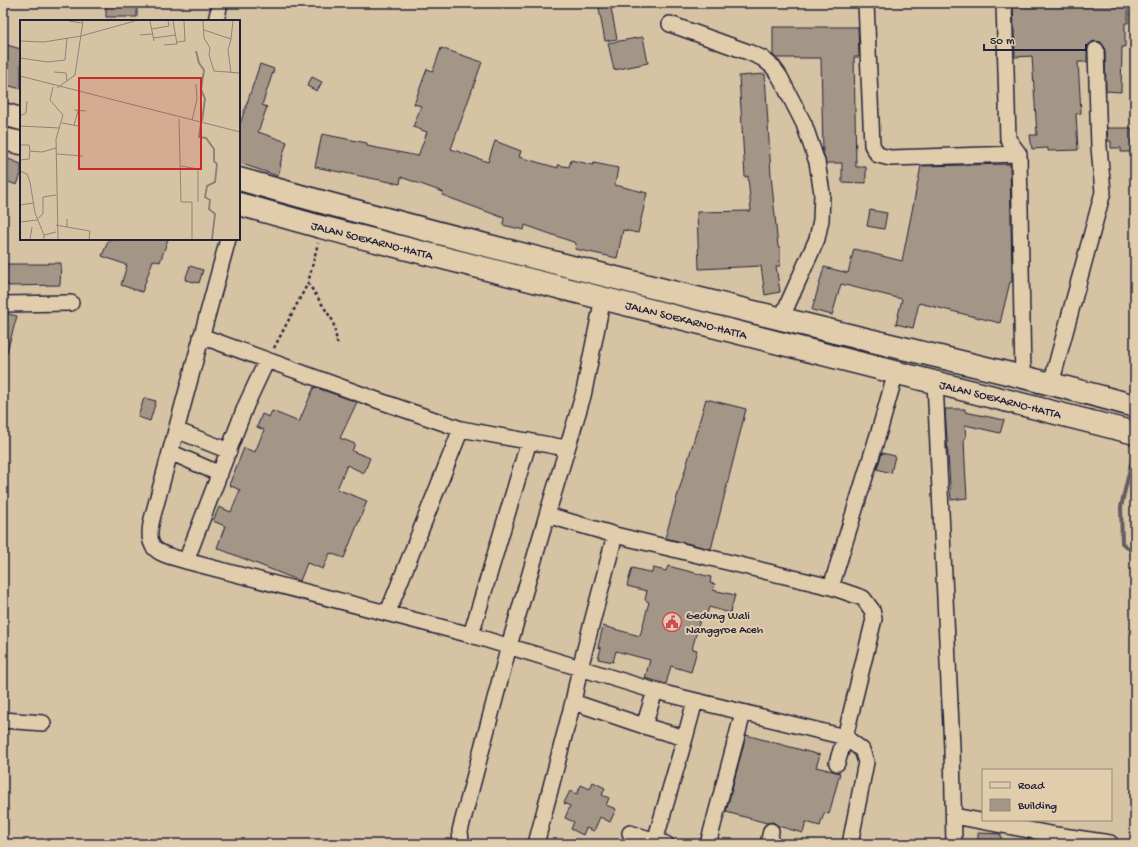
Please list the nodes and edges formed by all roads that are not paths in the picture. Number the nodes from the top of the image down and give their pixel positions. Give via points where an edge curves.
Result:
1 (220, 3) edge
2 (866, 3) edge
3 (1004, 3) edge
4 (216, 20) edge
5 (670, 24) dead end
6 (1096, 50) dead end
7 (3, 114) edge
8 (20, 119) edge
9 (3, 139) edge
10 (20, 143) edge
11 (1019, 154) junction
12 (240, 179) edge
13 (240, 204) edge
14 (228, 240) edge
15 (603, 298) junction
16 (71, 303) dead end
17 (3, 304) edge
18 (781, 319) junction
19 (201, 336) junction
20 (267, 360) junction
21 (896, 372) junction
22 (1023, 378) junction
23 (935, 382) junction
24 (1051, 384) junction
25 (1135, 406) edge
26 (461, 429) junction
27 (176, 430) junction
28 (1135, 432) edge
29 (529, 441) junction
30 (566, 448) junction
31 (228, 451) junction
32 (170, 452) junction
33 (220, 474) junction
34 (547, 515) junction
35 (614, 535) junction
36 (186, 561) junction
37 (831, 587) junction
38 (388, 612) junction
39 (471, 635) junction
40 (509, 646) junction
41 (580, 668) junction
42 (655, 691) junction
43 (695, 701) junction
44 (573, 702) junction
45 (743, 713) junction
46 (3, 720) edge
47 (43, 723) dead end
48 (644, 726) junction
49 (845, 737) junction
50 (685, 738) junction
51 (837, 764) dead end
52 (954, 816) junction
53 (630, 833) dead end
54 (661, 842) edge
55 (464, 844) edge
56 (536, 844) edge
57 (708, 844) edge
58 (850, 844) edge
59 (954, 844) edge
60 (1110, 844) edge

1 - 4 street
2 - 11 street via 872,145 878,156 890,158
3 - 11 street via 1008,139
5 - 18 street via 762,58 780,77 804,124 817,162 822,193 821,220 817,239
6 - 24 street via 1103,192
7 - 8 highway
9 - 10 highway
11 - 22 street
12 - 18 highway, JALAN SOEKARNO-HATTA via 335,206
13 - 15 highway, JALAN SOEKARNO-HATTA
14 - 19 street
15 - 21 highway, JALAN SOEKARNO-HATTA
15 - 30 street via 582,396
16 - 17 street
18 - 22 highway, JALAN SOEKARNO-HATTA
19 - 20 street
19 - 27 street
20 - 26 street
20 - 31 street
21 - 23 highway, JALAN SOEKARNO-HATTA
21 - 37 street
22 - 24 highway, JALAN SOEKARNO-HATTA
23 - 28 highway, JALAN SOEKARNO-HATTA
23 - 52 street
24 - 25 highway, JALAN SOEKARNO-HATTA
26 - 29 street
26 - 38 street
27 - 31 street
27 - 32 street
29 - 30 street
29 - 39 street
30 - 34 street
31 - 33 street
32 - 33 street
32 - 36 street via 152,519 150,542 158,552
33 - 36 street
34 - 35 street
34 - 40 street
35 - 37 street
35 - 41 street
36 - 38 street
37 - 49 street via 863,598 872,610 874,620
38 - 39 street
39 - 40 street
40 - 41 street
40 - 55 street via 460,831
41 - 42 street
41 - 44 street
42 - 43 street
42 - 48 street
43 - 45 street
43 - 50 street
44 - 48 street
44 - 56 street
45 - 49 street
45 - 57 street
46 - 47 street
48 - 50 street
49 - 51 street
49 - 58 street via 862,750 866,762
50 - 54 street
52 - 59 street
52 - 60 street
53 - 54 street

